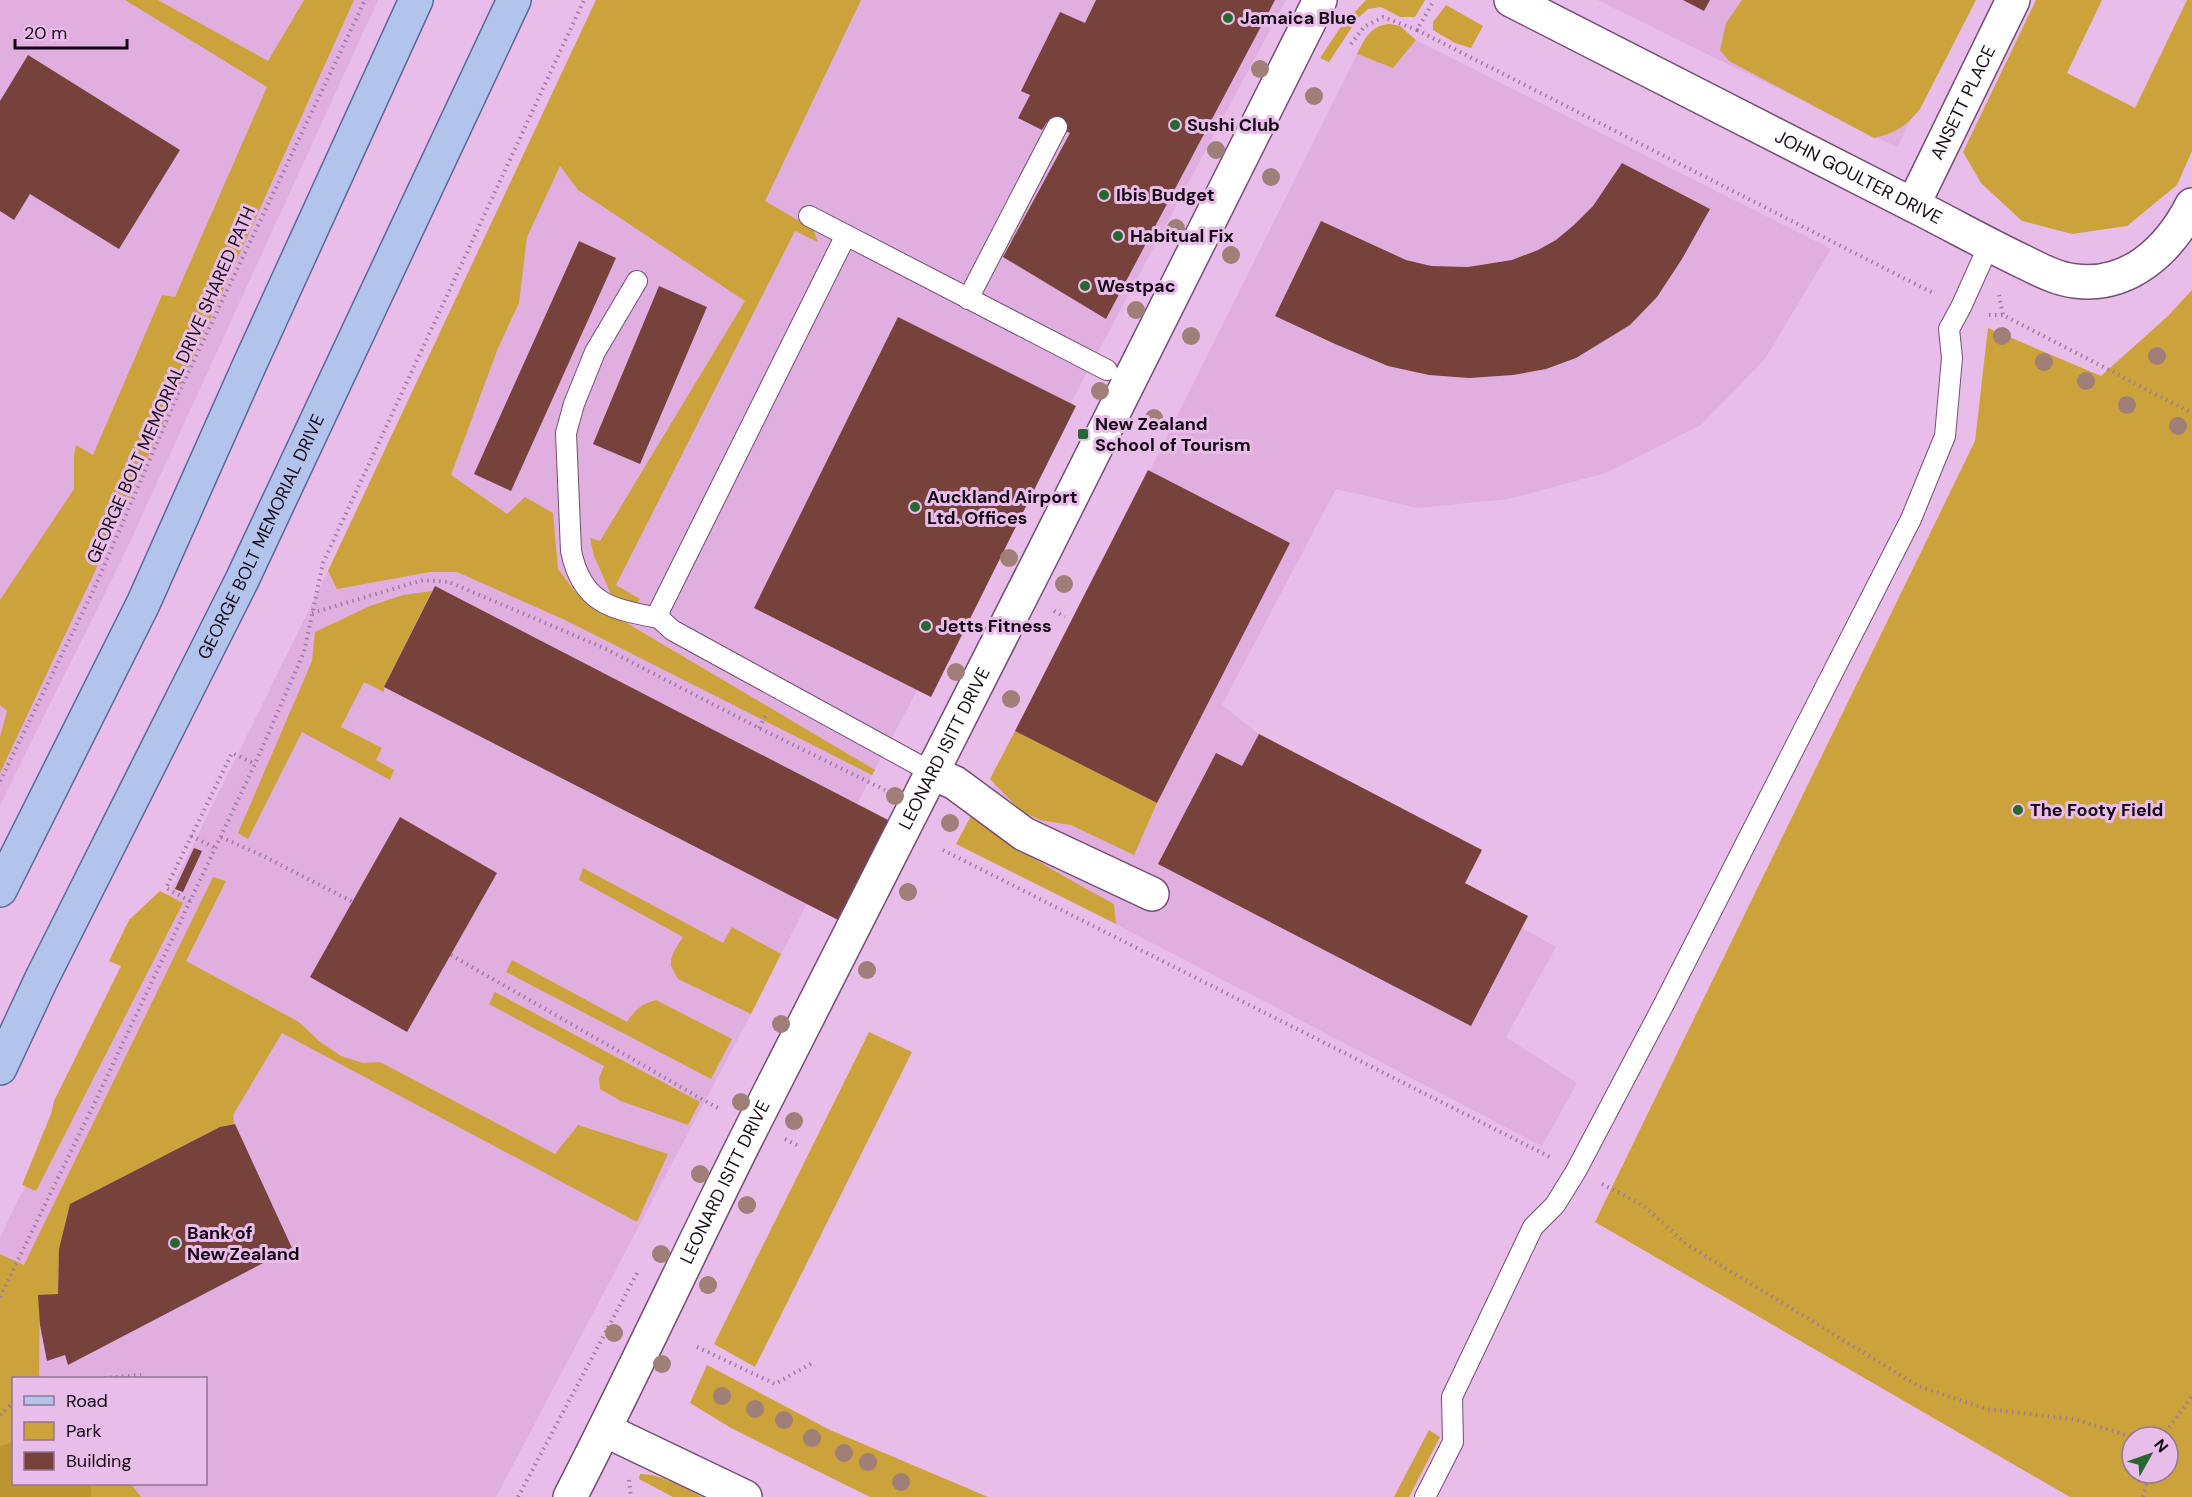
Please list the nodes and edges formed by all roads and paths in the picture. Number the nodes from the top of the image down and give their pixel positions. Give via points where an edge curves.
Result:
1 (365, 0) edge
2 (416, 0) edge
3 (514, 0) edge
4 (584, 0) edge
5 (1320, 0) edge
6 (1434, 0) edge
7 (1511, 0) edge
8 (2013, 0) edge
9 (1417, 30) junction
10 (1351, 45) dead end
11 (1057, 127) dead end
12 (1913, 205) junction
13 (2192, 205) edge
14 (809, 216) dead end
15 (846, 235) junction
16 (1989, 245) junction
17 (637, 281) dead end
18 (968, 298) junction
19 (1961, 307) junction
20 (2003, 315) junction
21 (1107, 370) dead end
22 (2192, 413) edge
23 (312, 614) junction
24 (659, 618) junction
25 (255, 764) junction
26 (933, 773) junction
27 (0, 781) edge
28 (888, 791) dead end
29 (192, 836) junction
30 (221, 837) junction
31 (216, 848) junction
32 (943, 850) dead end
33 (0, 890) edge
34 (1152, 894) dead end
35 (190, 901) junction
36 (353, 902) dead end
37 (451, 955) dead end
38 (0, 1068) edge
39 (753, 1125) junction
40 (797, 1145) dead end
41 (1576, 1171) junction
42 (0, 1296) edge
43 (697, 1347) dead end
44 (814, 1362) dead end
45 (141, 1375) dead end
46 (116, 1377) edge
47 (2192, 1396) edge
48 (12, 1404) edge
49 (0, 1415) edge
50 (2171, 1425) edge
51 (605, 1430) junction
52 (2120, 1433) edge
53 (629, 1480) dead end
54 (570, 1497) edge
55 (631, 1497) edge
56 (745, 1497) edge
57 (1425, 1497) edge

1 - 27 path, GEORGE BOLT MEMORIAL DRIVE SHARED PATH via 177,396 95,587
2 - 33 main road via 143,604
3 - 38 main road, GEORGE BOLT MEMORIAL DRIVE via 242,580
4 - 23 path via 323,563
5 - 26 street, LEONARD ISITT DRIVE
6 - 9 path
7 - 12 street, JOHN GOULTER DRIVE
8 - 12 street, ANSETT PLACE
9 - 10 path via 1383,17 1364,27
9 - 19 path
11 - 18 lane
12 - 16 street, JOHN GOULTER DRIVE
13 - 16 street, JOHN GOULTER DRIVE via 2165,247 2134,272 2095,281 2057,277
14 - 15 lane
15 - 18 lane
15 - 24 lane via 660,609
16 - 19 lane
16 - 20 path
17 - 24 lane via 595,352 566,433 571,551 584,587 604,603
18 - 21 lane
19 - 20 path via 1979,316
19 - 41 lane via 1949,329 1952,358 1945,436 1911,519
20 - 22 path
23 - 25 path via 303,652
23 - 28 path via 423,580 449,582 604,648
24 - 26 lane via 672,630
25 - 29 path via 232,753
25 - 30 path
26 - 34 street via 955,783 1024,834
26 - 39 street, LEONARD ISITT DRIVE
29 - 31 path
29 - 35 path via 166,888
30 - 31 path
30 - 36 path
31 - 35 path
32 - 41 path
35 - 42 path
37 - 39 path via 723,1112
39 - 40 path
39 - 51 street, LEONARD ISITT DRIVE
41 - 52 path via 1644,1206 1686,1244 1918,1386 1986,1409 2074,1419
41 - 57 lane via 1555,1205 1533,1227 1452,1397 1453,1442
43 - 44 path via 775,1384
45 - 46 path
47 - 50 path
48 - 49 path
51 - 54 street, LEONARD ISITT DRIVE
51 - 56 street
53 - 55 path

